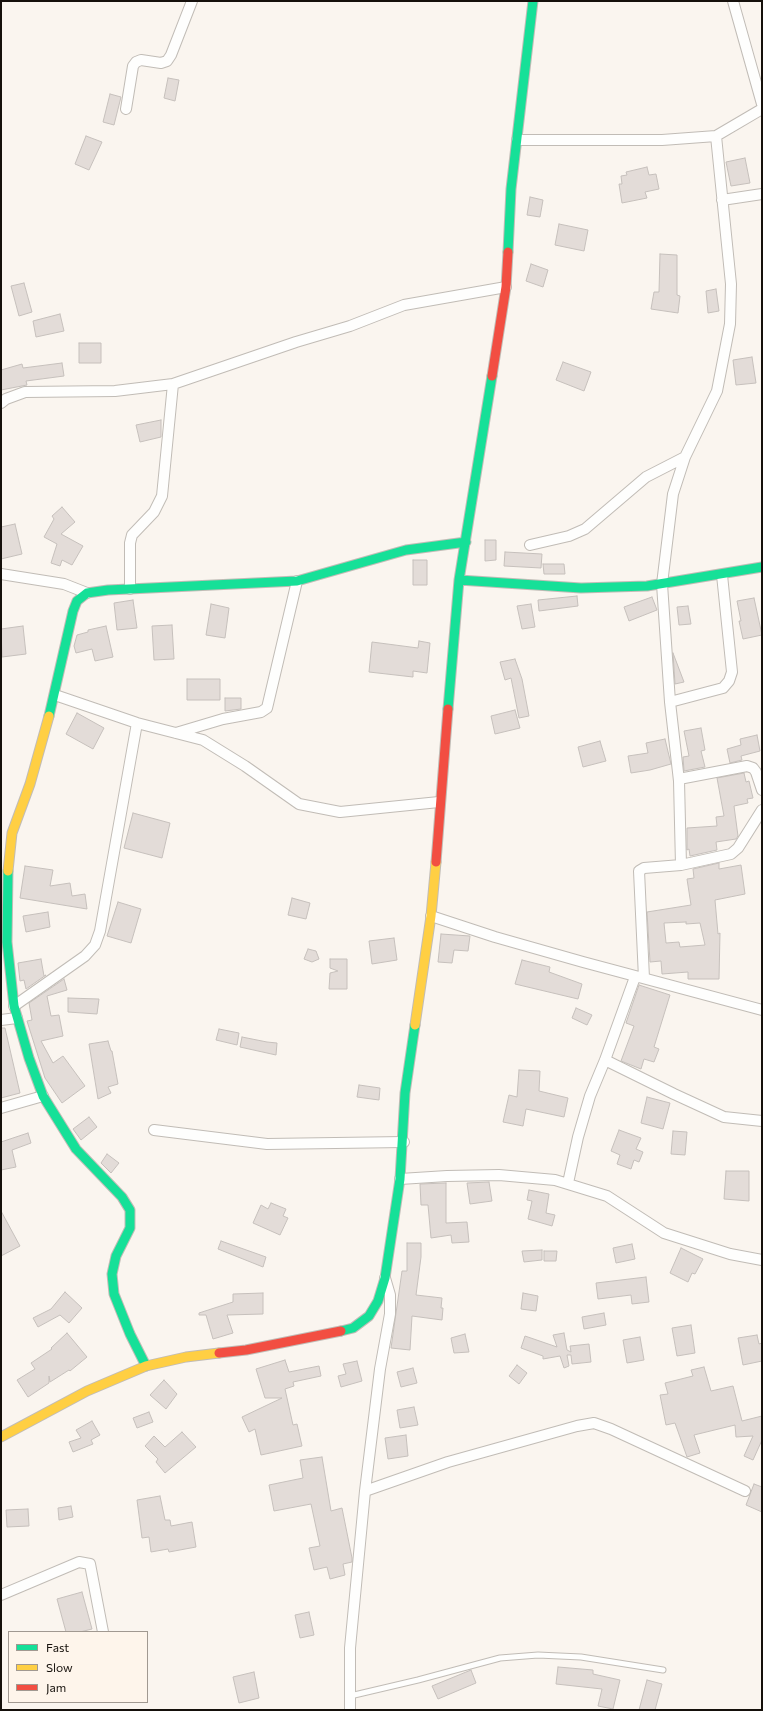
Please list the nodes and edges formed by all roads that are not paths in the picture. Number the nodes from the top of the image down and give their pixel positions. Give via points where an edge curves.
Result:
1 (192, 1) edge
2 (533, 1) edge
3 (733, 1) edge
4 (762, 104) edge
5 (126, 109) dead end
6 (762, 109) edge
7 (716, 136) junction
8 (517, 140) junction
9 (762, 194) edge
10 (722, 200) junction
11 (506, 288) junction
12 (173, 384) junction
13 (1, 403) edge
14 (685, 457) junction
15 (466, 542) junction
16 (530, 545) dead end
17 (762, 567) edge
18 (1, 574) edge
19 (722, 575) junction
20 (459, 580) junction
21 (297, 581) junction
22 (662, 584) junction
23 (130, 589) junction
24 (87, 593) junction
25 (55, 695) junction
26 (670, 702) junction
27 (137, 723) junction
28 (175, 733) junction
29 (679, 779) junction
30 (762, 790) edge
31 (439, 802) junction
32 (762, 810) edge
33 (680, 865) junction
34 (431, 916) junction
35 (639, 977) junction
36 (14, 1006) junction
37 (762, 1010) edge
38 (17, 1018) junction
39 (1, 1020) edge
40 (605, 1060) junction
41 (43, 1096) junction
42 (1, 1108) edge
43 (762, 1120) edge
44 (154, 1130) dead end
45 (404, 1142) junction
46 (400, 1179) junction
47 (568, 1183) junction
48 (762, 1260) edge
49 (385, 1278) junction
50 (146, 1366) junction
51 (1, 1437) edge
52 (365, 1491) junction
53 (744, 1491) dead end
54 (1, 1595) edge
55 (103, 1631) edge
56 (663, 1670) dead end
57 (350, 1696) junction
58 (350, 1710) edge

1 - 5 street via 167,61 160,63 141,60 133,66
2 - 8 street
3 - 4 street
6 - 7 street
7 - 8 street via 662,140
7 - 10 street
8 - 11 street via 511,189
9 - 10 street
10 - 14 street via 731,284 730,324 717,391
11 - 12 street via 404,305 350,326
11 - 15 street
12 - 13 street via 115,391 25,392
12 - 23 street via 162,496 154,512 132,535
14 - 16 street via 646,478 585,529 569,536
14 - 22 street via 673,494
15 - 20 street
15 - 21 street via 406,550
17 - 19 street
18 - 24 street via 64,584
19 - 22 street
19 - 26 street via 732,672 729,681 723,688
20 - 22 street via 580,588
20 - 31 street
21 - 23 street
21 - 28 street via 267,708 261,712
22 - 26 street
23 - 24 street
24 - 25 street via 78,601 73,611
25 - 27 street
25 - 36 street via 30,784 12,833 7,884 7,935
26 - 29 street
27 - 28 street
27 - 36 street via 100,931 95,945 85,956
28 - 31 street via 203,740 299,804 340,812
29 - 30 street via 747,766 756,772
29 - 33 street
31 - 34 street
32 - 33 street via 738,848 731,854
33 - 35 street via 644,868 638,874 643,930
34 - 35 street via 495,937
34 - 45 street via 405,1093
35 - 37 street
35 - 40 street
36 - 38 street
38 - 39 street
38 - 41 street
40 - 43 street via 724,1117
40 - 47 street via 590,1096
41 - 42 street
41 - 50 street via 76,1148 122,1197 130,1210 130,1228 116,1256 112,1274 114,1294
44 - 45 street via 266,1144
45 - 46 street
46 - 47 street via 499,1175
46 - 49 street
47 - 48 street via 607,1196 664,1234 730,1254
49 - 50 street via 378,1301 369,1316 353,1328 294,1342 186,1357
49 - 52 street via 390,1295 390,1314 380,1369
50 - 51 street via 87,1391
52 - 53 street via 448,1462 594,1423
52 - 57 street via 350,1648
54 - 55 street via 79,1562 90,1564
56 - 57 lane via 581,1657 538,1655 500,1658
57 - 58 street

